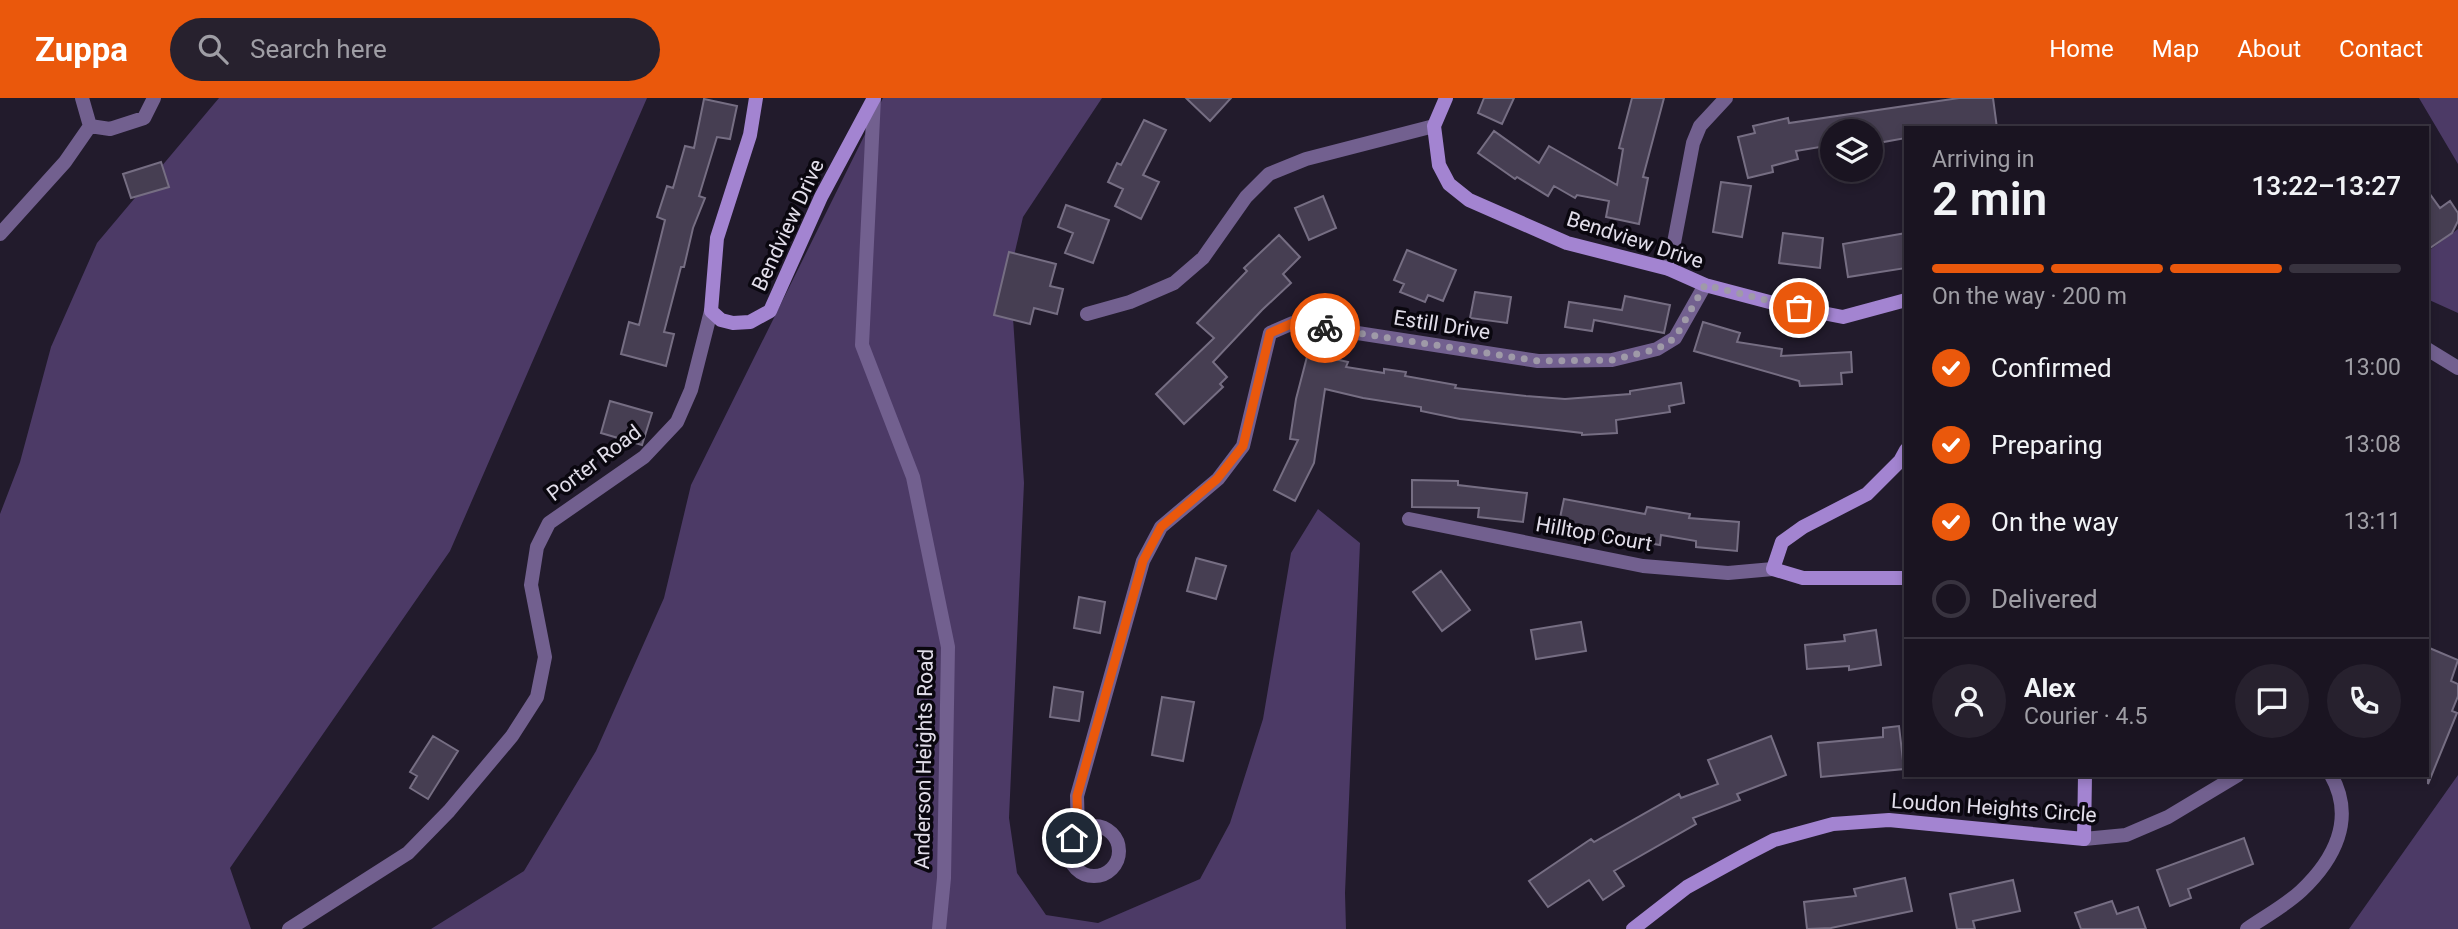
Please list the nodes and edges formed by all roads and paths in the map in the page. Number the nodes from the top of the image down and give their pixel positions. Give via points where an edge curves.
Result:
1 (82, 98) edge
2 (154, 98) edge
3 (756, 98) edge
4 (874, 98) edge
5 (1446, 98) edge
6 (1726, 98) edge
7 (90, 126) junction
8 (1434, 126) junction
9 (0, 234) edge
10 (1669, 269) junction
11 (1705, 285) junction
12 (1904, 301) edge
13 (711, 312) junction
14 (1087, 314) dead end
15 (2429, 350) edge
16 (2458, 368) edge
17 (1904, 454) edge
18 (1409, 519) dead end
19 (1773, 569) junction
20 (1904, 578) edge
21 (2085, 777) edge
22 (2235, 777) edge
23 (2332, 777) edge
24 (1078, 831) dead end
25 (2084, 839) junction
26 (289, 929) edge
27 (939, 929) edge
28 (1633, 929) edge
29 (2247, 929) edge

1 - 7 street
2 - 7 street via 144,118 110,129
3 - 13 street, Porter Road via 750,135 717,238
4 - 13 street, Bendview Drive via 821,197 770,311 750,322 733,323
4 - 27 street, Anderson Heights Road via 862,345 913,477 948,647
5 - 8 street
6 - 10 street via 1700,126 1693,143
7 - 9 street via 65,162
8 - 10 street, Bendview Drive via 1439,165 1449,184 1469,200 1567,243
8 - 14 street via 1306,159 1269,174 1246,197 1203,258 1174,283
10 - 11 street, Bendview Drive
11 - 12 street, Bendview Drive via 1843,317
11 - 24 street, Estill Drive via 1675,338 1657,349 1612,360 1538,361 1293,323 1270,333 1243,446 1217,479 1161,527 1143,561 1077,796
13 - 26 street, Porter Road via 691,390 677,422 645,457 549,523 537,547 531,585 545,657 537,697 512,736 408,853
15 - 16 street
17 - 19 street via 1867,494 1782,542
18 - 19 street, Hilltop Court via 1643,566 1728,573
19 - 20 street via 1803,578
21 - 25 street
22 - 25 street, Loudon Heights Circle via 2168,817 2126,835
23 - 29 street via 2343,812 2336,847 2301,891
25 - 28 street, Loudon Heights Circle via 1889,820 1833,824 1774,840 1745,855 1687,887

